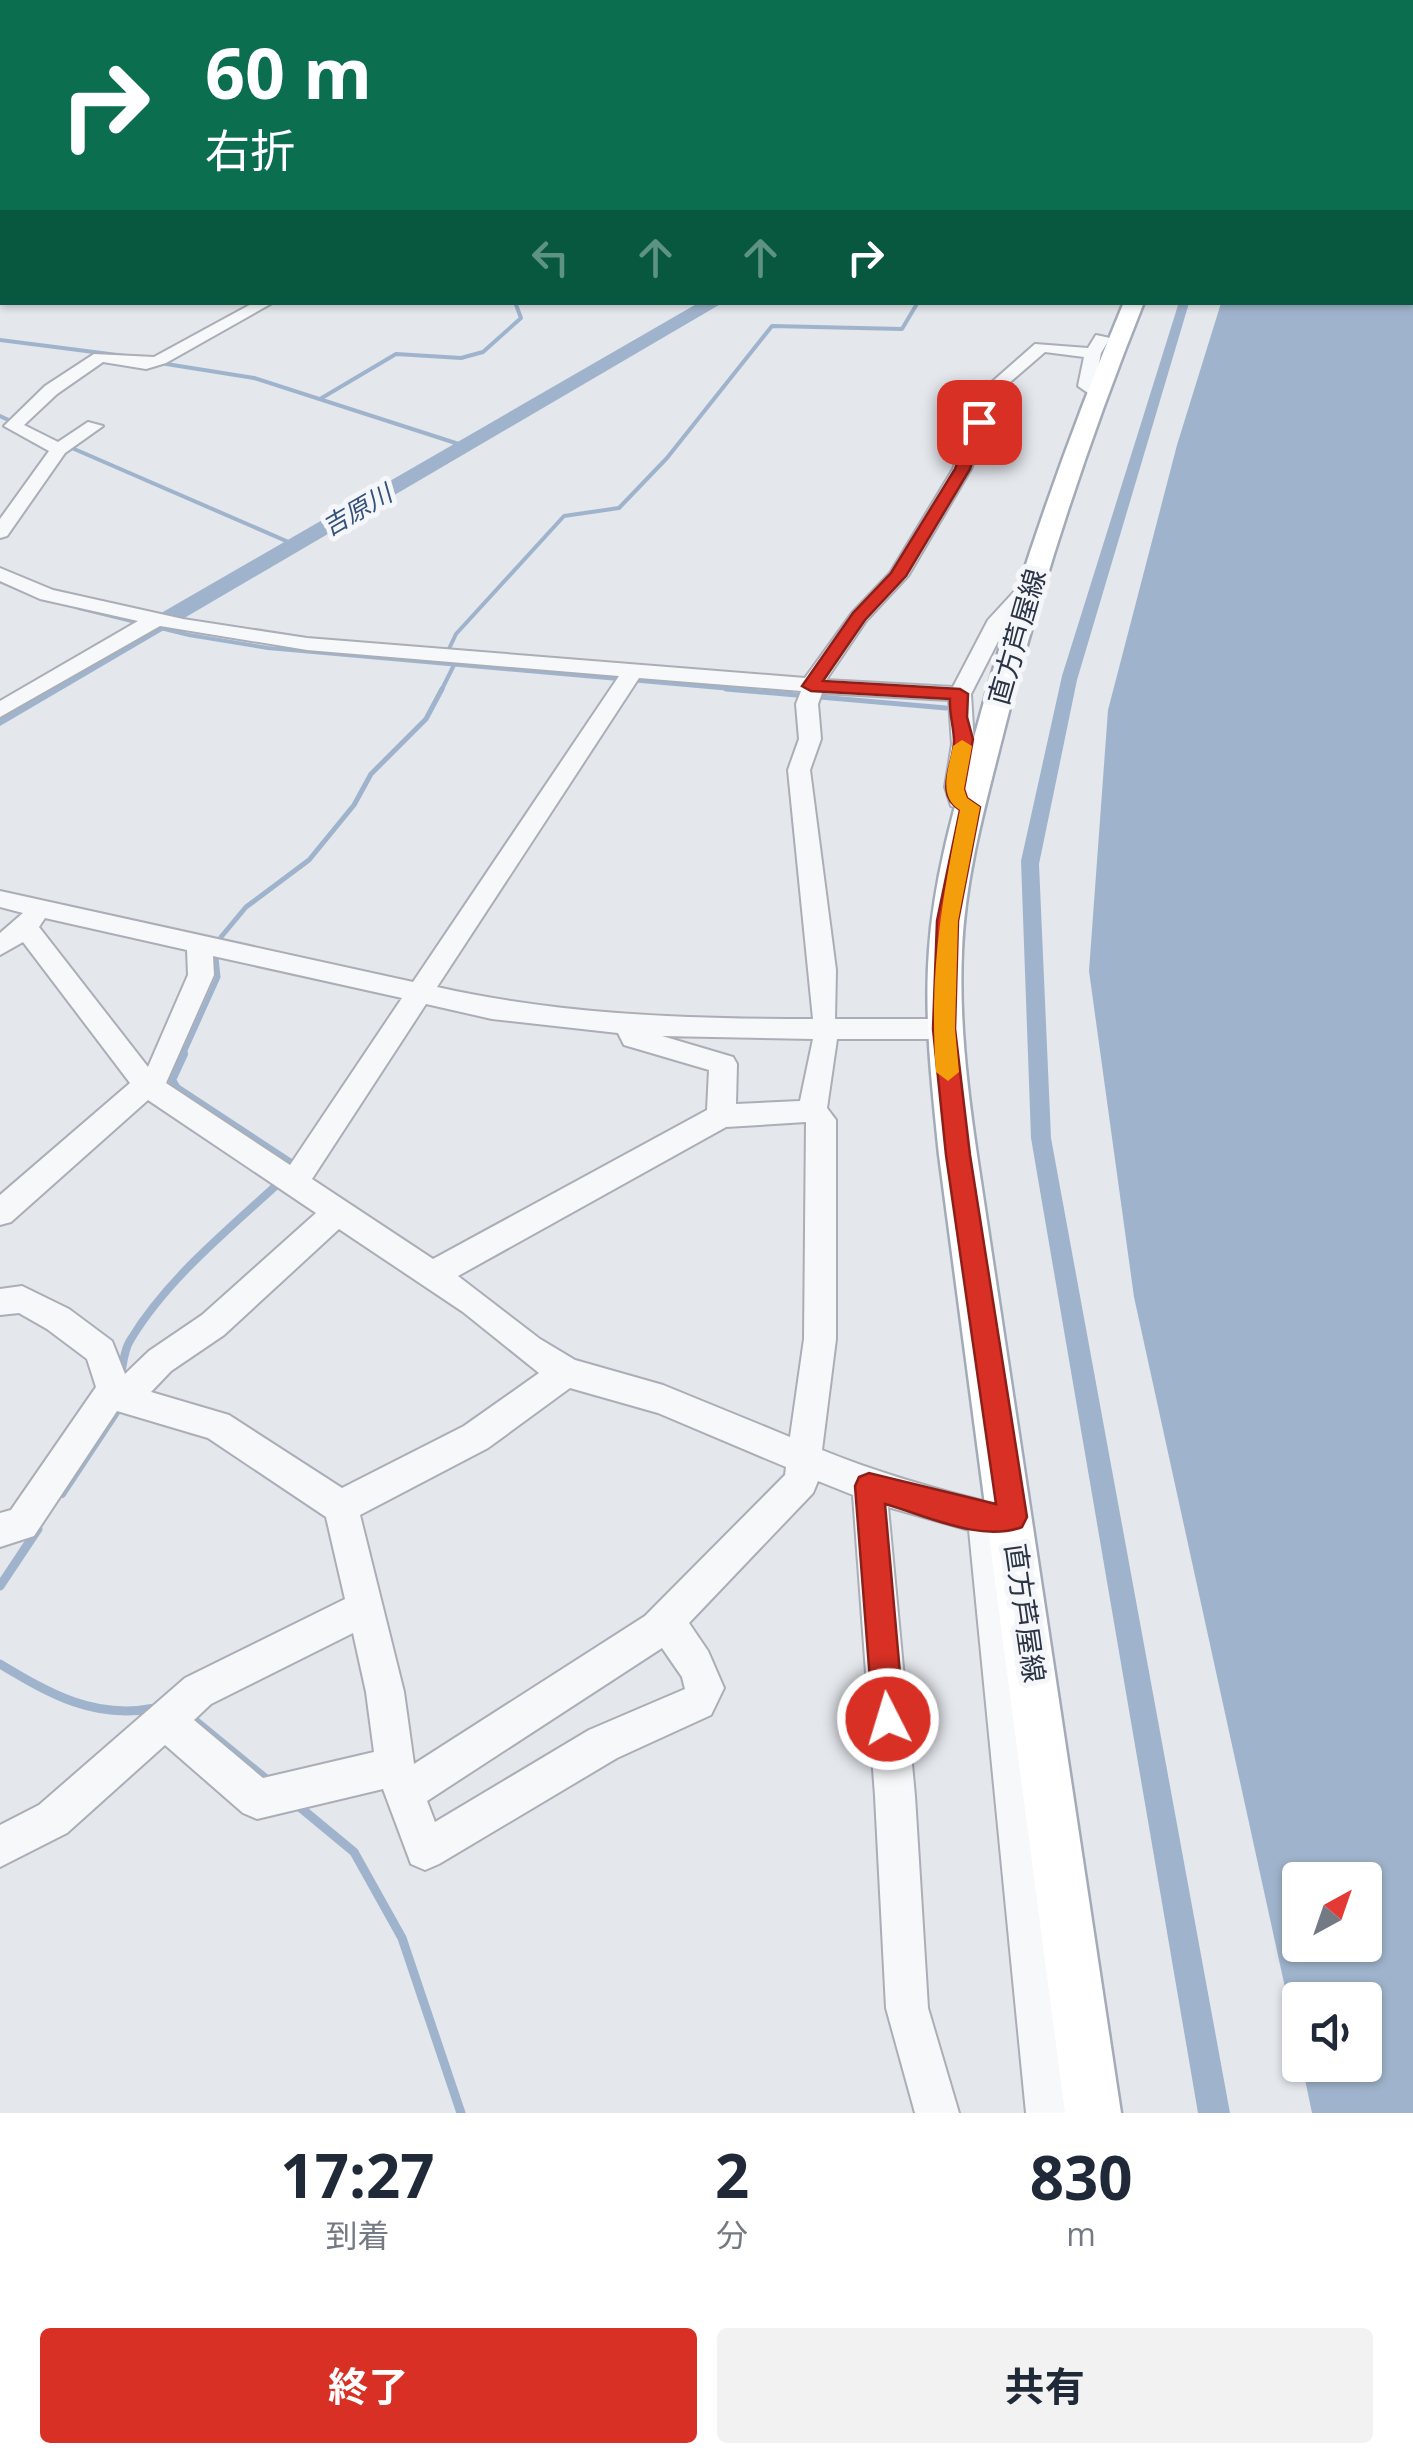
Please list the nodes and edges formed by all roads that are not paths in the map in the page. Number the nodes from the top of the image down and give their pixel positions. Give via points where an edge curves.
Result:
1 (261, 305) edge
2 (1132, 305) edge
3 (1098, 361) junction
4 (94, 426) dead end
5 (60, 449) junction
6 (0, 532) edge
7 (0, 574) edge
8 (1031, 585) junction
9 (158, 618) junction
10 (634, 669) junction
11 (811, 686) junction
12 (960, 694) junction
13 (0, 710) edge
14 (970, 807) junction
15 (0, 899) edge
16 (32, 918) junction
17 (200, 944) junction
18 (0, 946) edge
19 (418, 993) junction
20 (627, 1026) junction
21 (944, 1029) junction
22 (146, 1084) junction
23 (812, 1111) junction
24 (721, 1116) junction
25 (293, 1184) junction
26 (336, 1212) junction
27 (0, 1213) edge
28 (432, 1275) junction
29 (0, 1302) edge
30 (566, 1372) junction
31 (118, 1394) junction
32 (805, 1460) junction
33 (869, 1486) junction
34 (341, 1507) junction
35 (999, 1518) junction
36 (0, 1530) edge
37 (364, 1608) junction
38 (666, 1621) junction
39 (165, 1720) junction
40 (400, 1780) junction
41 (0, 1847) edge
42 (937, 2113) edge
43 (1048, 2113) edge
44 (1093, 2113) edge

1 - 5 street via 160,360 100,357 51,390 13,426
2 - 3 main road, 直方芦屋線
3 - 8 main road, 直方芦屋線
3 - 11 street via 1041,347 993,388 962,469 898,576 859,617
4 - 5 street
5 - 6 street
7 - 9 street via 47,595
8 - 12 street via 995,627
8 - 14 main road, 直方芦屋線
9 - 10 street via 307,644
9 - 13 street
10 - 11 street
10 - 19 street
11 - 12 street
11 - 23 street via 810,739 799,770 823,970 824,1027
12 - 14 street via 964,739 955,789
14 - 21 main road, 直方芦屋線 via 948,921
15 - 16 street
16 - 17 street
16 - 18 street
16 - 22 street
17 - 19 street
17 - 22 street via 202,975 159,1074
19 - 20 street via 558,1021
19 - 25 street
20 - 21 street
20 - 24 street via 634,1038 723,1064
21 - 35 main road, 直方芦屋線
22 - 25 street
22 - 27 street
23 - 24 street
23 - 32 street via 822,1120 820,1339
24 - 28 street
25 - 26 street
26 - 28 street
26 - 31 street via 213,1325
28 - 30 street
29 - 31 street via 22,1299 101,1351
30 - 32 street via 663,1400
30 - 34 street via 476,1437
31 - 34 street via 217,1426
31 - 36 street via 22,1524
32 - 33 street
32 - 38 street via 801,1482
33 - 35 street
33 - 42 street via 907,2008
34 - 37 street
35 - 43 street
35 - 44 main road, 直方芦屋線
37 - 39 street via 198,1692
37 - 40 street
38 - 40 street
38 - 40 street via 705,1688 698,1702 603,1744 425,1850
39 - 40 street via 256,1798
39 - 41 street via 53,1820

